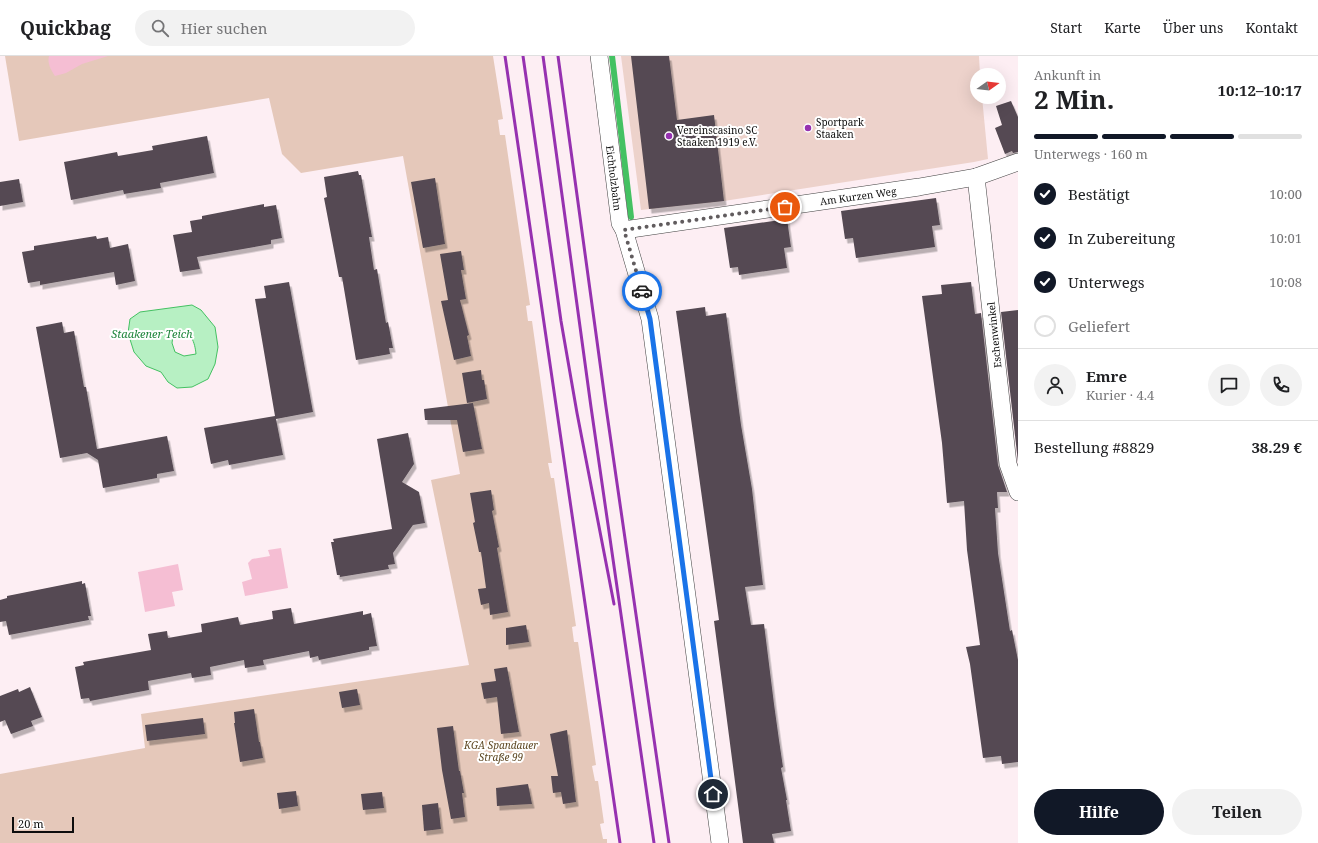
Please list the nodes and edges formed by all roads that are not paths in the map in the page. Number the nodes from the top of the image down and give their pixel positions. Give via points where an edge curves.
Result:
1 (599, 56) edge
2 (1018, 162) edge
3 (976, 177) junction
4 (624, 230) junction
5 (1018, 492) edge
6 (720, 843) edge

1 - 4 street, Eichholzbahn via 620,223
2 - 3 street, Am Kurzen Weg
3 - 4 street, Am Kurzen Weg
3 - 5 street, Eschenwinkel via 1008,464
4 - 6 street, Eichholzbahn via 650,319

